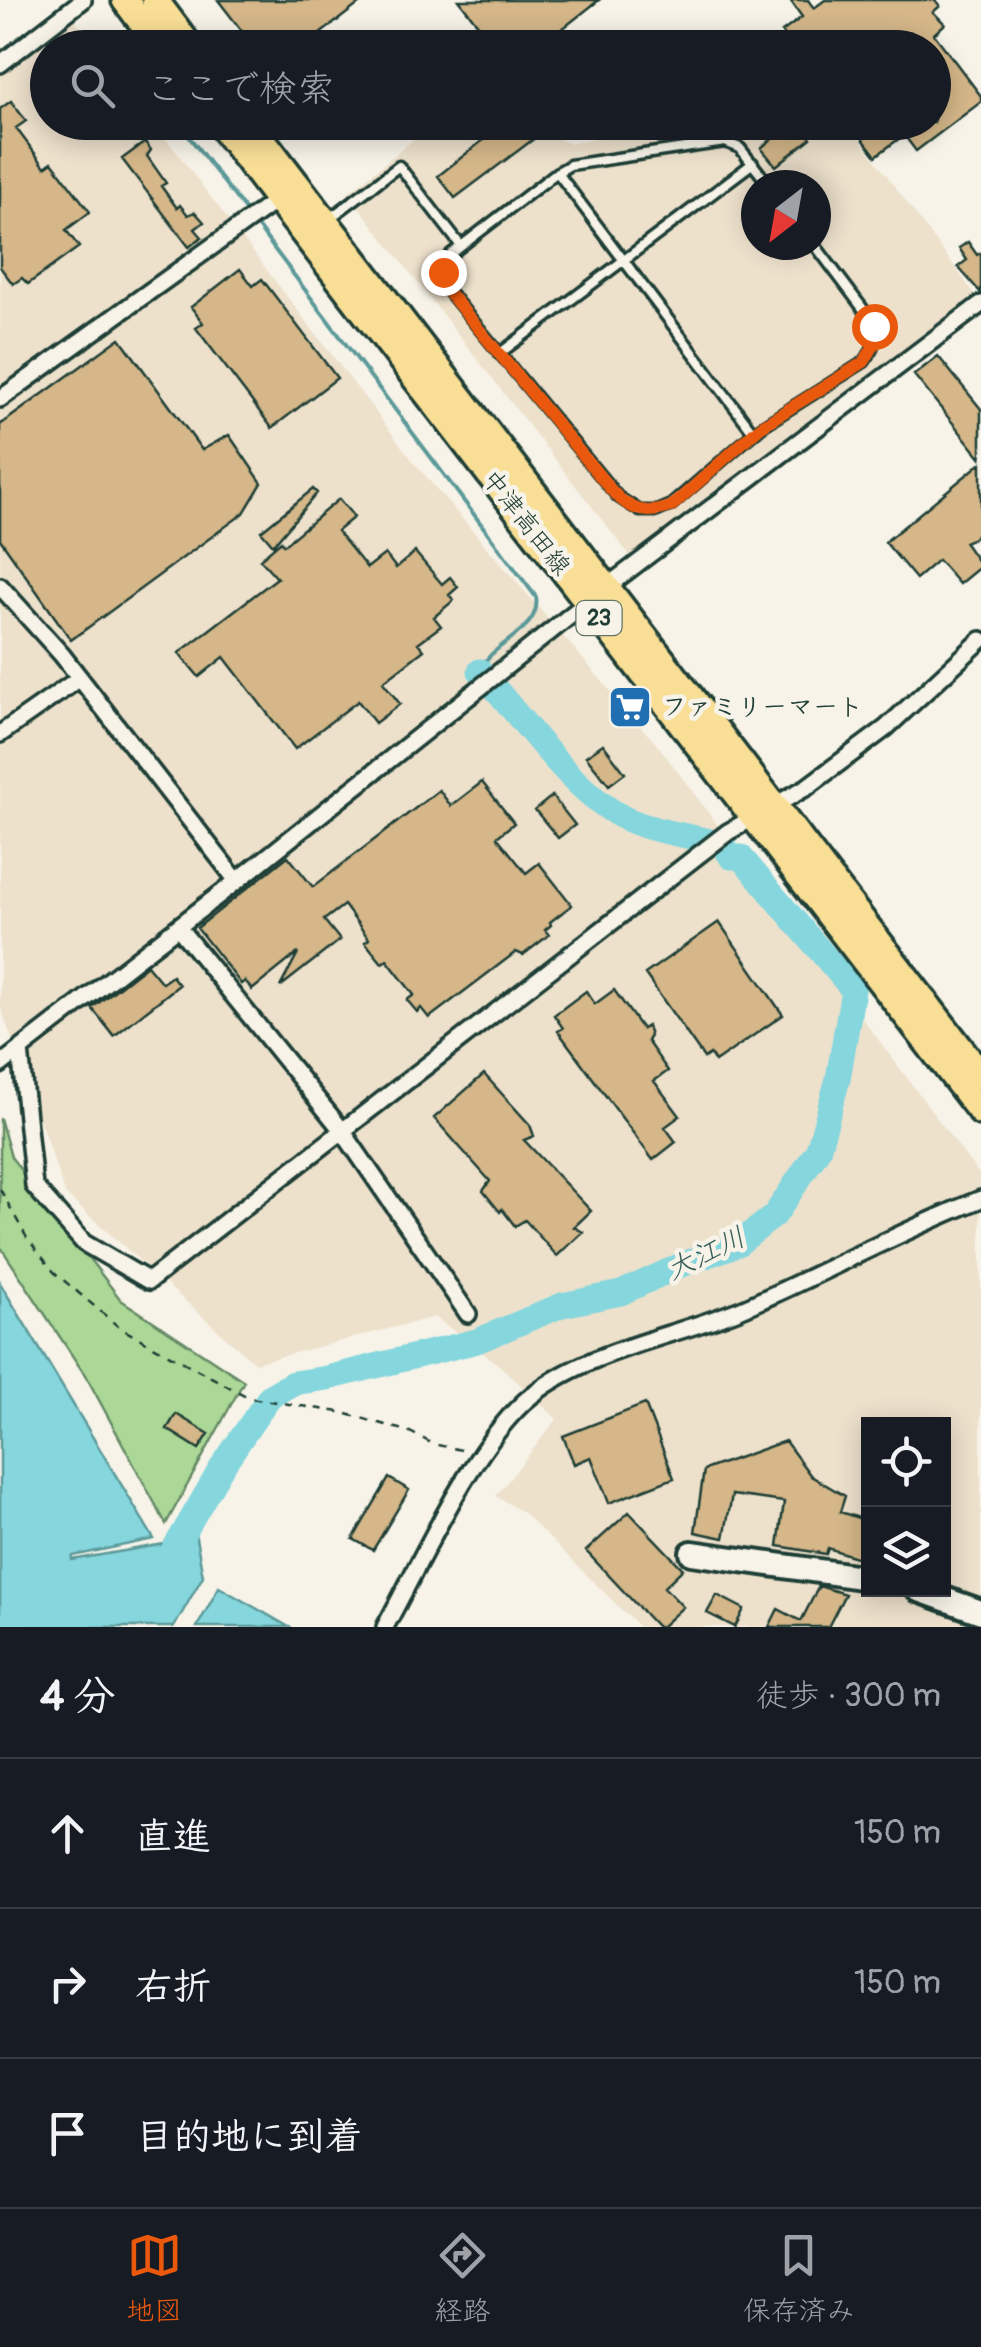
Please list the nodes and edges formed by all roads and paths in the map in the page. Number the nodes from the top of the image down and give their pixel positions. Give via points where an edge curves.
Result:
1 (83, 0) edge
2 (125, 0) edge
3 (155, 0) edge
4 (44, 30) edge
5 (148, 30) edge
6 (178, 30) edge
7 (30, 41) edge
8 (0, 64) edge
9 (236, 140) edge
10 (259, 140) edge
11 (753, 164) junction
12 (758, 170) edge
13 (557, 172) junction
14 (287, 192) junction
15 (316, 230) junction
16 (461, 246) junction
17 (624, 260) junction
18 (826, 260) edge
19 (981, 304) edge
20 (499, 354) junction
21 (0, 400) edge
22 (754, 432) junction
23 (0, 586) edge
24 (596, 595) junction
25 (981, 640) edge
26 (80, 678) junction
27 (0, 734) edge
28 (762, 812) junction
29 (237, 881) junction
30 (178, 927) junction
31 (20, 1050) junction
32 (0, 1065) edge
33 (981, 1075) edge
34 (981, 1112) edge
35 (340, 1130) junction
36 (0, 1189) edge
37 (981, 1199) edge
38 (468, 1314) dead end
39 (482, 1454) junction
40 (692, 1553) dead end
41 (861, 1577) edge
42 (939, 1597) edge
43 (981, 1612) edge
44 (384, 1627) edge

1 - 4 street
2 - 5 main road
3 - 6 main road
7 - 8 street
9 - 14 main road, 中津高田線 / 23
10 - 14 main road, 中津高田線 / 23
11 - 12 lane
11 - 13 lane via 736,145 717,142
11 - 17 lane
13 - 16 lane
13 - 17 lane
14 - 15 main road, 中津高田線 / 23
14 - 21 street
15 - 16 lane via 399,166
15 - 24 main road, 中津高田線 / 23
16 - 20 lane via 447,260 445,287
17 - 20 lane
17 - 22 lane
18 - 22 lane via 870,318 873,347 864,362
19 - 24 street
20 - 22 lane via 618,498 640,511 672,506
23 - 26 street
24 - 28 main road, 中津高田線 / 23
24 - 29 street
25 - 28 street via 886,728
26 - 27 street
26 - 29 street
28 - 33 main road, 中津高田線 / 23
28 - 34 main road, 中津高田線 / 23
28 - 35 street
29 - 30 street
30 - 31 street
30 - 35 street
31 - 32 street
31 - 35 street via 34,1186 84,1243 149,1281
35 - 38 street
36 - 39 path via 54,1272 102,1314 237,1393 340,1412
37 - 39 street via 748,1306 574,1369 526,1400
39 - 44 street
40 - 41 street
42 - 43 street

